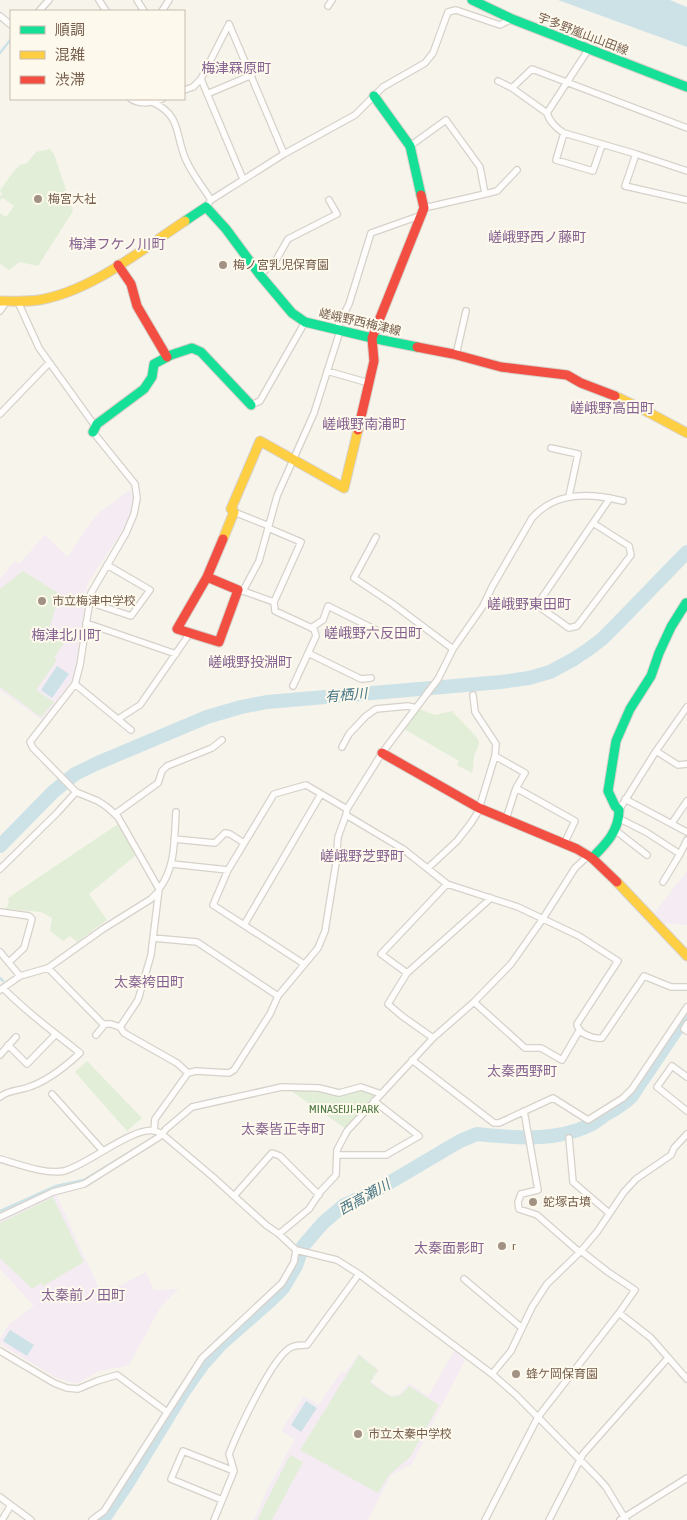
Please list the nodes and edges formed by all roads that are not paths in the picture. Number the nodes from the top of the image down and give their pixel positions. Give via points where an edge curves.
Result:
1 (49, 0) edge
2 (332, 0) edge
3 (472, 0) edge
4 (328, 6) dead end
5 (40, 10) edge
6 (0, 16) edge
7 (512, 19) junction
8 (10, 24) edge
9 (588, 50) junction
10 (252, 75) junction
11 (200, 78) junction
12 (498, 82) dead end
13 (567, 82) junction
14 (687, 87) edge
15 (512, 88) junction
16 (185, 90) edge
17 (208, 94) junction
18 (374, 96) junction
19 (132, 100) edge
20 (159, 100) edge
21 (152, 102) junction
22 (547, 112) junction
23 (687, 128) edge
24 (564, 133) junction
25 (602, 144) junction
26 (410, 146) junction
27 (284, 154) junction
28 (636, 154) junction
29 (517, 170) dead end
30 (687, 171) edge
31 (244, 179) junction
32 (486, 194) junction
33 (329, 200) dead end
34 (687, 200) edge
35 (209, 204) junction
36 (423, 211) junction
37 (118, 265) junction
38 (260, 275) junction
39 (3, 301) edge
40 (18, 302) junction
41 (0, 311) edge
42 (466, 311) dead end
43 (305, 322) junction
44 (338, 330) junction
45 (372, 338) junction
46 (456, 355) junction
47 (167, 356) junction
48 (49, 363) junction
49 (327, 371) junction
50 (368, 383) junction
51 (251, 405) joint
52 (0, 414) edge
53 (94, 429) junction
54 (687, 433) edge
55 (550, 448) dead end
56 (292, 458) junction
57 (569, 496) junction
58 (610, 498) junction
59 (623, 501) dead end
60 (234, 512) junction
61 (593, 522) junction
62 (268, 527) junction
63 (376, 537) dead end
64 (107, 565) junction
65 (207, 577) junction
66 (241, 590) junction
67 (89, 602) junction
68 (274, 602) junction
69 (687, 603) edge
70 (86, 623) junction
71 (311, 628) junction
72 (190, 633) junction
73 (388, 636) dead end
74 (453, 649) junction
75 (308, 653) junction
76 (176, 654) junction
77 (371, 678) dead end
78 (74, 684) junction
79 (293, 686) dead end
80 (473, 695) dead end
81 (687, 707) edge
82 (416, 708) junction
83 (118, 719) junction
84 (131, 730) dead end
85 (222, 740) dead end
86 (342, 746) dead end
87 (656, 751) junction
88 (382, 753) junction
89 (494, 756) junction
90 (687, 764) edge
91 (516, 788) junction
92 (74, 790) junction
93 (320, 794) junction
94 (626, 799) junction
95 (687, 800) edge
96 (480, 808) junction
97 (176, 812) dead end
98 (346, 812) junction
99 (114, 814) junction
100 (620, 815) junction
101 (506, 819) junction
102 (672, 823) junction
103 (615, 830) junction
104 (687, 832) edge
105 (174, 839) junction
106 (687, 840) edge
107 (244, 843) junction
108 (564, 844) junction
109 (680, 854) junction
110 (647, 856) dead end
111 (590, 857) junction
112 (172, 864) junction
113 (428, 868) junction
114 (0, 869) edge
115 (228, 870) junction
116 (663, 882) dead end
117 (447, 884) junction
118 (158, 890) junction
119 (491, 898) junction
120 (0, 912) edge
121 (542, 920) junction
122 (244, 925) junction
123 (153, 938) junction
124 (0, 952) edge
125 (687, 956) edge
126 (9, 962) junction
127 (304, 964) junction
128 (48, 968) junction
129 (407, 973) junction
130 (20, 976) junction
131 (687, 987) edge
132 (2, 989) edge
133 (278, 996) junction
134 (474, 1002) junction
135 (687, 1007) edge
136 (687, 1024) edge
137 (104, 1025) junction
138 (120, 1027) junction
139 (687, 1031) edge
140 (579, 1032) junction
141 (56, 1034) junction
142 (96, 1035) dead end
143 (16, 1037) dead end
144 (433, 1038) junction
145 (8, 1045) junction
146 (0, 1055) edge
147 (412, 1060) junction
148 (188, 1073) junction
149 (687, 1077) edge
150 (52, 1094) dead end
151 (381, 1094) junction
152 (0, 1097) edge
153 (374, 1101) junction
154 (524, 1111) junction
155 (687, 1111) edge
156 (154, 1131) junction
157 (162, 1134) junction
158 (687, 1134) edge
159 (569, 1138) dead end
160 (103, 1151) junction
161 (336, 1155) junction
162 (0, 1159) edge
163 (319, 1195) junction
164 (234, 1196) junction
165 (609, 1213) junction
166 (0, 1217) edge
167 (279, 1234) junction
168 (300, 1251) junction
169 (581, 1251) junction
170 (359, 1274) junction
171 (464, 1278) dead end
172 (619, 1314) junction
173 (522, 1328) junction
174 (0, 1351) edge
175 (668, 1358) junction
176 (492, 1374) junction
177 (687, 1379) edge
178 (167, 1412) junction
179 (538, 1417) junction
180 (580, 1460) junction
181 (234, 1471) junction
182 (687, 1478) edge
183 (0, 1497) edge
184 (222, 1500) junction
185 (11, 1504) junction
186 (623, 1519) edge
187 (2, 1520) edge
188 (31, 1520) edge
189 (92, 1520) edge
190 (214, 1520) edge
191 (485, 1520) edge
192 (548, 1520) edge

1 - 5 street
2 - 4 street
3 - 7 street, 宇多野嵐山山田線
6 - 8 street
7 - 9 street, 宇多野嵐山山田線
7 - 18 street via 500,25 456,10 448,12 433,53 424,63 383,87
9 - 13 street
9 - 14 street, 宇多野嵐山山田線
10 - 11 street via 229,24
10 - 17 street
10 - 27 street
11 - 16 street via 193,87
11 - 17 street
12 - 15 street
13 - 15 street via 532,69
13 - 22 street
13 - 23 street
15 - 22 street
17 - 31 street
18 - 26 street
18 - 27 street via 355,115
19 - 21 street via 137,103
20 - 21 street
21 - 35 street via 174,120 185,159
22 - 24 street
24 - 25 street
24 - 25 street via 556,160 593,171
25 - 28 street
26 - 32 street via 446,120 480,166
26 - 36 street
27 - 31 street
28 - 30 street
28 - 34 street via 625,186
29 - 32 street via 497,191
31 - 35 street
32 - 36 street
33 - 38 street via 337,214 288,240 276,260
35 - 37 street
35 - 38 street, 嵯峨野西梅津線
36 - 44 street via 371,234
36 - 45 street
37 - 40 street via 64,294
37 - 47 street via 131,284 137,306
38 - 43 street, 嵯峨野西梅津線 via 292,313
39 - 40 street
39 - 41 street
40 - 48 street via 38,348
42 - 46 street
43 - 44 street, 嵯峨野西梅津線
43 - 51 street via 260,401
44 - 45 street, 嵯峨野西梅津線
44 - 49 street
45 - 46 street, 嵯峨野西梅津線
45 - 50 street via 374,361
46 - 54 street, 嵯峨野西梅津線 via 502,366 567,375
47 - 51 street via 192,348 201,352
47 - 53 street via 154,364 152,377 144,390
48 - 52 street
48 - 53 street
49 - 50 street
49 - 56 street via 314,413
50 - 56 street via 344,488
53 - 64 street via 135,484 137,498 126,533
55 - 57 street via 578,454
56 - 60 street via 260,441 230,509
56 - 62 street
57 - 58 street
57 - 74 street via 552,503 532,518 483,606
58 - 59 street
58 - 61 street
60 - 62 street
60 - 65 street
61 - 61 street via 538,602 541,608 569,628 578,626 631,555 629,546
62 - 66 street via 259,561
62 - 68 street via 301,542
63 - 74 street via 354,578
64 - 67 street via 91,592
64 - 67 street via 150,590 131,616
65 - 66 street
65 - 72 street via 177,629
66 - 68 street
66 - 72 street via 218,642
67 - 70 street
68 - 71 street via 275,611
69 - 100 street via 670,627 651,676 630,709 616,741 608,791
70 - 76 street
70 - 78 street
71 - 73 street via 322,620 328,606
71 - 75 street via 316,636
72 - 76 street
74 - 82 street via 438,679
75 - 77 street via 361,679
75 - 79 street
76 - 83 street via 140,705
78 - 83 street
78 - 92 street via 30,742
80 - 89 street via 476,712 496,744
81 - 87 street
82 - 86 street via 376,709 353,729
82 - 88 street
83 - 84 street
85 - 99 street via 212,748 167,766 158,783
87 - 90 street via 678,765
87 - 94 street
88 - 96 street
88 - 98 street
89 - 91 street via 525,773
89 - 96 street
91 - 101 street
91 - 108 street via 575,822
92 - 99 street via 98,801
92 - 114 street via 57,813
93 - 98 street
93 - 107 street via 306,785 274,794
93 - 122 street
94 - 100 street
94 - 102 street
95 - 102 street
96 - 101 street
96 - 113 street via 461,836
97 - 105 street
98 - 113 street
98 - 127 street via 338,837 325,931 318,948
99 - 118 street
100 - 103 street
100 - 109 street
101 - 108 street
102 - 104 street
103 - 110 street
103 - 111 street
105 - 107 street via 216,843 225,833
105 - 112 street
106 - 109 street
107 - 115 street
108 - 111 street
109 - 116 street
111 - 121 street via 575,868
111 - 125 street
112 - 115 street
112 - 118 street
113 - 117 street
115 - 122 street via 213,905
117 - 119 street
117 - 129 street via 381,954
118 - 123 street
118 - 128 street via 151,899
119 - 121 street
119 - 129 street
120 - 126 street via 32,919 24,948
121 - 134 street via 511,964
121 - 140 street via 579,936 618,961 577,1024
122 - 127 street
123 - 133 street via 197,942
123 - 138 street via 138,1000
124 - 126 street
126 - 130 street
127 - 133 street
128 - 130 street
128 - 137 street
129 - 144 street via 388,1004
130 - 132 street
131 - 140 street via 671,987 644,976 602,1038
132 - 141 street
133 - 148 street via 234,1070 229,1073
134 - 140 street via 525,1048 541,1048 562,1060
134 - 144 street
135 - 154 street via 632,1090 623,1098 588,1120 553,1098
136 - 139 street via 684,1029
137 - 138 street
137 - 142 street
138 - 148 street via 124,1033 177,1063
141 - 145 street via 27,1064
141 - 152 street via 80,1053 61,1070
143 - 145 street
144 - 147 street
145 - 146 street
147 - 151 street
147 - 154 street via 494,1123
148 - 156 street via 155,1119
149 - 155 street via 672,1066 657,1087
150 - 160 street
151 - 153 street
151 - 157 street via 361,1087 340,1094 319,1088 282,1087 192,1106
153 - 161 street via 347,1131
153 - 161 street via 419,1136 386,1156
154 - 169 street via 538,1190 521,1194 519,1209 537,1215
156 - 157 street
156 - 160 street via 126,1138
157 - 164 street
157 - 166 street via 84,1184 53,1192
158 - 165 street via 671,1155 636,1178
159 - 165 street via 573,1182
160 - 162 street via 64,1171 50,1172
161 - 163 street via 336,1175
163 - 164 street via 280,1156 272,1154
163 - 167 street via 309,1209
164 - 167 street
165 - 169 street
167 - 168 street
168 - 170 street via 337,1260
168 - 178 street via 282,1283 202,1358
169 - 172 street via 635,1290
169 - 173 street via 547,1284
170 - 176 street
170 - 181 street via 307,1345 292,1346 286,1350 270,1370 229,1454
171 - 173 street
172 - 175 street via 651,1338
172 - 179 street
173 - 176 street via 511,1351
174 - 178 street via 67,1388 78,1389 117,1376
175 - 177 street
175 - 180 street
176 - 179 street
178 - 189 street via 102,1517
179 - 180 street
179 - 191 street
180 - 186 street via 606,1487
180 - 192 street
181 - 184 street
181 - 184 street via 183,1451 171,1479
182 - 186 street
183 - 185 street
184 - 190 street
185 - 187 street
185 - 188 street

